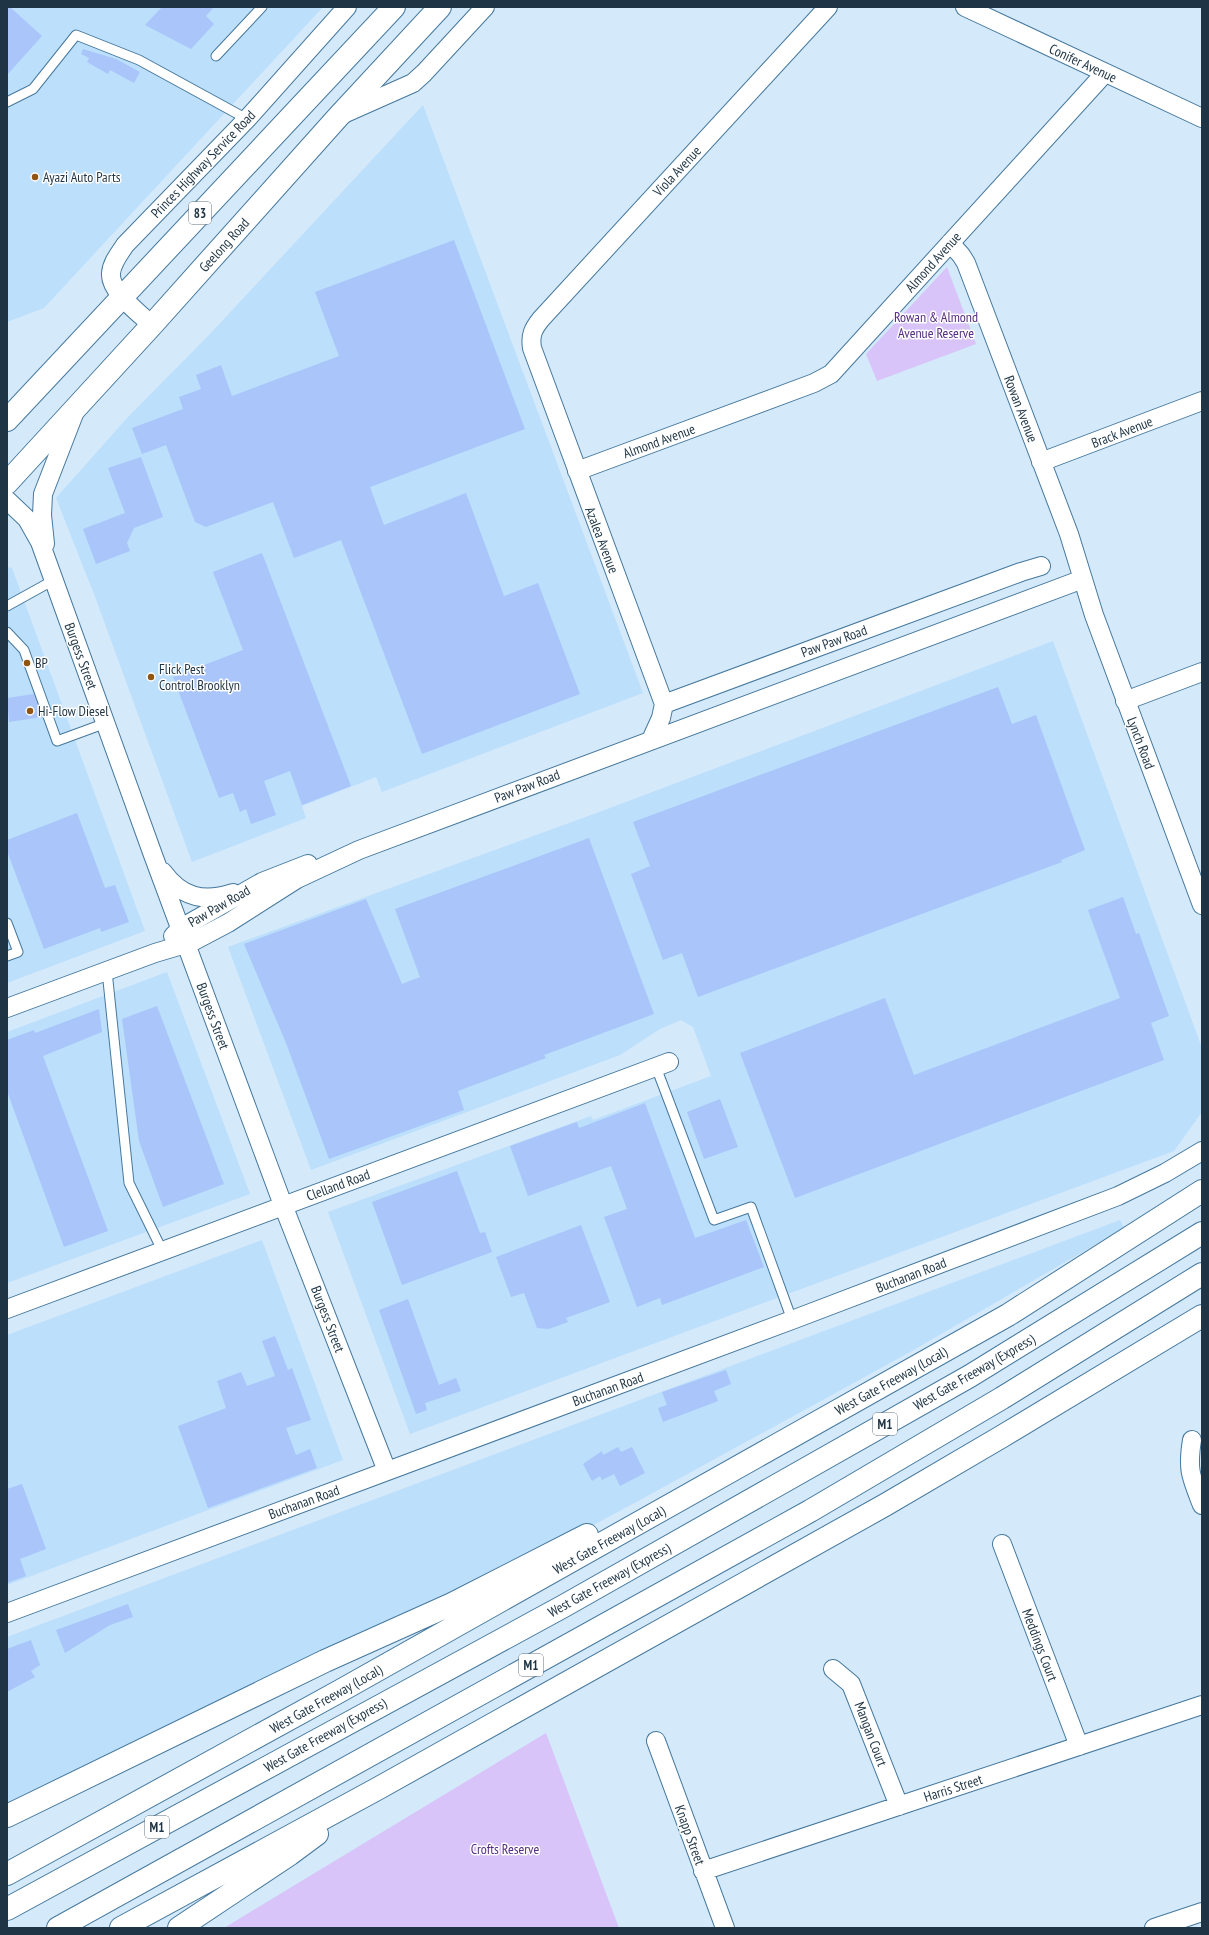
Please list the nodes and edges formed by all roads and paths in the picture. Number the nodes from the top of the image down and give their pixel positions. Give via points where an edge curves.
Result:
1 (262, 7) edge
2 (347, 7) edge
3 (394, 7) edge
4 (440, 7) edge
5 (485, 7) edge
6 (828, 7) edge
7 (965, 7) edge
8 (216, 56) dead end
9 (1105, 73) junction
10 (7, 102) edge
11 (338, 117) junction
12 (1202, 118) edge
13 (246, 119) junction
14 (950, 243) junction
15 (122, 297) junction
16 (152, 325) junction
17 (530, 338) joint
18 (1202, 401) edge
19 (77, 408) junction
20 (7, 420) edge
21 (1041, 462) junction
22 (577, 471) junction
23 (7, 483) edge
24 (7, 500) edge
25 (7, 517) edge
26 (46, 559) junction
27 (1040, 566) dead end
28 (54, 580) junction
29 (1083, 580) junction
30 (944, 600) junction
31 (7, 606) edge
32 (954, 628) junction
33 (7, 632) edge
34 (1202, 672) edge
35 (1126, 701) junction
36 (664, 704) junction
37 (106, 723) junction
38 (696, 723) junction
39 (651, 740) junction
40 (359, 850) junction
41 (153, 855) junction
42 (262, 882) junction
43 (1202, 905) edge
44 (7, 923) edge
45 (184, 936) junction
46 (7, 956) edge
47 (107, 970) junction
48 (7, 1008) edge
49 (662, 1064) joint
50 (1202, 1151) edge
51 (1202, 1191) edge
52 (283, 1205) junction
53 (1202, 1233) edge
54 (162, 1250) junction
55 (1202, 1274) edge
56 (7, 1309) edge
57 (1202, 1316) edge
58 (792, 1320) junction
59 (920, 1365) junction
60 (1192, 1440) dead end
61 (387, 1471) junction
62 (1202, 1505) edge
63 (1002, 1544) dead end
64 (7, 1613) edge
65 (833, 1669) dead end
66 (1202, 1705) edge
67 (656, 1741) dead end
68 (1078, 1746) junction
69 (377, 1788) junction
70 (898, 1806) junction
71 (7, 1816) edge
72 (703, 1871) junction
73 (7, 1874) edge
74 (7, 1909) edge
75 (1202, 1912) edge
76 (58, 1928) edge
77 (122, 1928) edge
78 (179, 1928) edge
79 (724, 1928) edge
80 (1154, 1928) edge

1 - 8 lane
2 - 13 street, Princes Highway Service Road
3 - 15 highway, 83
4 - 11 highway, Geelong Road
5 - 11 street via 413,83
6 - 17 street, Viola Avenue via 541,319
7 - 9 street, Conifer Avenue
9 - 12 street, Conifer Avenue
9 - 14 street, Almond Avenue
10 - 13 lane via 32,89 76,35 139,60
11 - 16 highway, Geelong Road
13 - 15 street, Princes Highway Service Road via 125,245 114,263 111,274 112,281
14 - 21 street, Rowan Avenue via 966,263
14 - 22 street, Almond Avenue via 831,374 814,383
15 - 16 street, Princes Highway Service Road
15 - 20 highway, 83
16 - 19 highway, Geelong Road
17 - 22 street, Azalea Avenue
18 - 21 street, Brack Avenue
19 - 23 highway, Geelong Road
19 - 26 street via 43,494
21 - 29 street, Rowan Avenue via 1069,534
22 - 36 street, Azalea Avenue
24 - 26 street, Burgess Street via 34,529
25 - 26 street, Burgess Street
26 - 28 street, Burgess Street
27 - 30 street, Paw Paw Road
28 - 31 lane
28 - 37 street, Burgess Street
29 - 32 street, Paw Paw Road
29 - 35 street, Lynch Road
30 - 32 street
30 - 36 street, Paw Paw Road
32 - 38 street, Paw Paw Road
33 - 37 lane via 24,650 57,741
34 - 35 street
35 - 43 street, Lynch Road
36 - 38 street via 680,720
36 - 39 street
37 - 41 street, Burgess Street
38 - 39 street, Paw Paw Road
39 - 40 street, Paw Paw Road
40 - 42 street, Paw Paw Road via 300,866
40 - 45 street, Paw Paw Road via 297,879 228,923
41 - 42 street via 170,881 184,892 196,897 223,896
41 - 45 street, Burgess Street
42 - 45 street, Paw Paw Road
44 - 46 lane via 18,952
45 - 47 street, Paw Paw Road via 155,953
45 - 52 street, Burgess Street
47 - 48 street, Paw Paw Road
47 - 54 lane via 129,1183
49 - 52 street, Clelland Road
49 - 58 lane via 714,1220 751,1207
50 - 58 street, Buchanan Road via 1118,1196
51 - 59 highway, West Gate Freeway (Local) / M1 via 1008,1314
52 - 54 street, Clelland Road
52 - 61 street, Burgess Street
53 - 74 highway, West Gate Freeway (Express) / M1 via 970,1376 604,1583
54 - 56 street, Clelland Road
55 - 76 highway, M1 via 1002,1398 803,1515
57 - 69 highway, M1 via 885,1505
58 - 61 street, Buchanan Road
59 - 71 highway via 459,1601 324,1662
59 - 73 highway, West Gate Freeway (Local) / M1 via 340,1691
60 - 62 street via 1188,1460
61 - 64 street, Buchanan Road
63 - 68 street, Meddings Court
65 - 70 street, Mangan Court via 851,1684
66 - 68 street, Harris Street
67 - 72 street, Knapp Street
68 - 70 street, Harris Street
69 - 77 highway, M1
69 - 78 highway via 290,1854
70 - 72 street, Harris Street
72 - 79 street, Knapp Street
75 - 80 street

